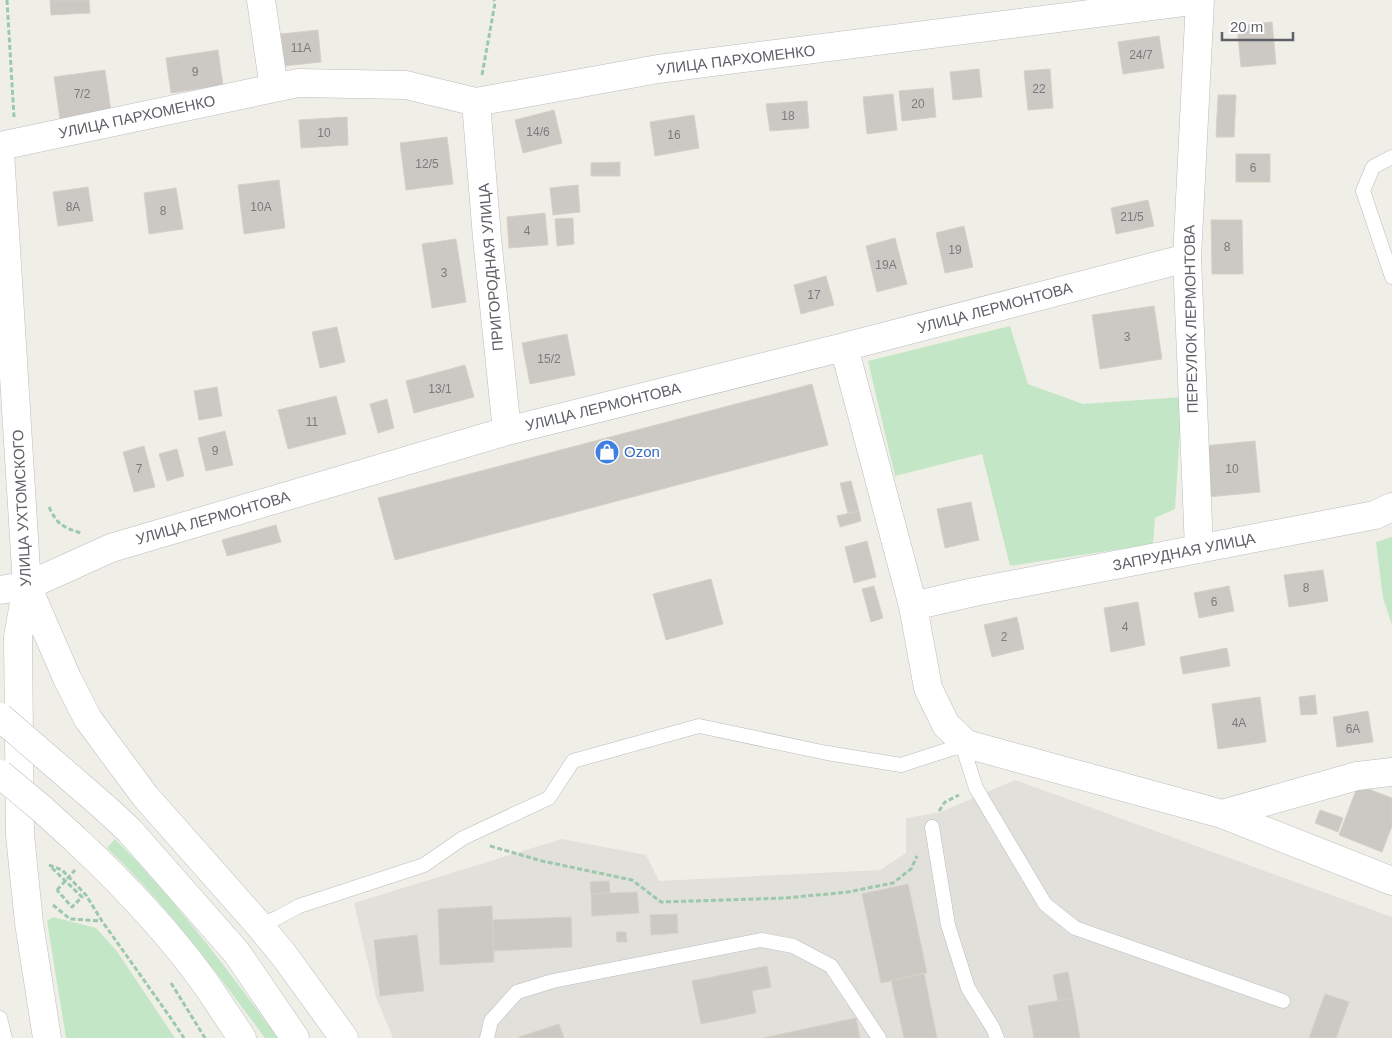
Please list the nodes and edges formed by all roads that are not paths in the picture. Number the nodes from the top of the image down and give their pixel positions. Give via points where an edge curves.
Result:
1 (261, 0) edge
2 (1200, 0) edge
3 (274, 88) junction
4 (476, 102) junction
5 (0, 146) edge
6 (0, 152) edge
7 (1392, 157) edge
8 (1187, 258) junction
9 (1392, 277) edge
10 (844, 347) junction
11 (507, 432) junction
12 (1392, 507) edge
13 (1199, 549) junction
14 (27, 586) junction
15 (0, 590) edge
16 (913, 606) junction
17 (0, 717) edge
18 (966, 744) junction
19 (1392, 772) edge
20 (0, 774) edge
21 (1222, 814) junction
22 (932, 828) road end
23 (1392, 881) edge
24 (259, 925) junction
25 (1283, 1001) dead end
26 (0, 1018) edge
27 (5, 1038) edge
28 (47, 1038) edge
29 (242, 1038) edge
30 (295, 1038) edge
31 (344, 1038) edge
32 (487, 1038) edge
33 (879, 1038) edge
34 (997, 1038) edge

1 - 3 street
2 - 4 street, УЛИЦА ПАРХОМЕНКО via 658,69
2 - 8 street, ПЕРЕУЛОК ЛЕРМОНТОВА
3 - 4 street, УЛИЦА ПАРХОМЕНКО via 298,83 406,85
3 - 5 street, УЛИЦА ПАРХОМЕНКО
4 - 11 street, ПРИГОРОДНАЯ УЛИЦА
6 - 14 street, УЛИЦА УХТОМСКОГО
7 - 9 lane via 1373,167 1363,191
8 - 10 street, УЛИЦА ЛЕРМОНТОВА
8 - 13 street, ПЕРЕУЛОК ЛЕРМОНТОВА
10 - 11 street, УЛИЦА ЛЕРМОНТОВА
10 - 16 street
11 - 14 street, УЛИЦА ЛЕРМОНТОВА via 111,548
12 - 13 street, ЗАПРУДНАЯ УЛИЦА via 1375,515
13 - 16 street, ЗАПРУДНАЯ УЛИЦА
14 - 15 street, УЛИЦА ЛЕРМОНТОВА
14 - 24 street via 66,678 88,719 145,796
14 - 28 street, УЛИЦА УХТОМСКОГО via 18,637 20,835 29,923
16 - 18 street via 928,688 946,725
17 - 30 street, bridge via 129,830 237,953
18 - 21 street
18 - 24 lane via 901,765 827,754 699,726 573,761 549,798 463,838 424,865 299,906
18 - 25 lane via 966,757 976,788 1045,904 1075,928
19 - 21 street via 1357,776
20 - 29 street, bridge via 102,864 160,926 205,983
21 - 23 street
22 - 34 lane via 948,926 968,988
24 - 31 street
26 - 27 lane
32 - 33 lane via 491,1021 517,992 553,981 761,940 793,946 831,966

